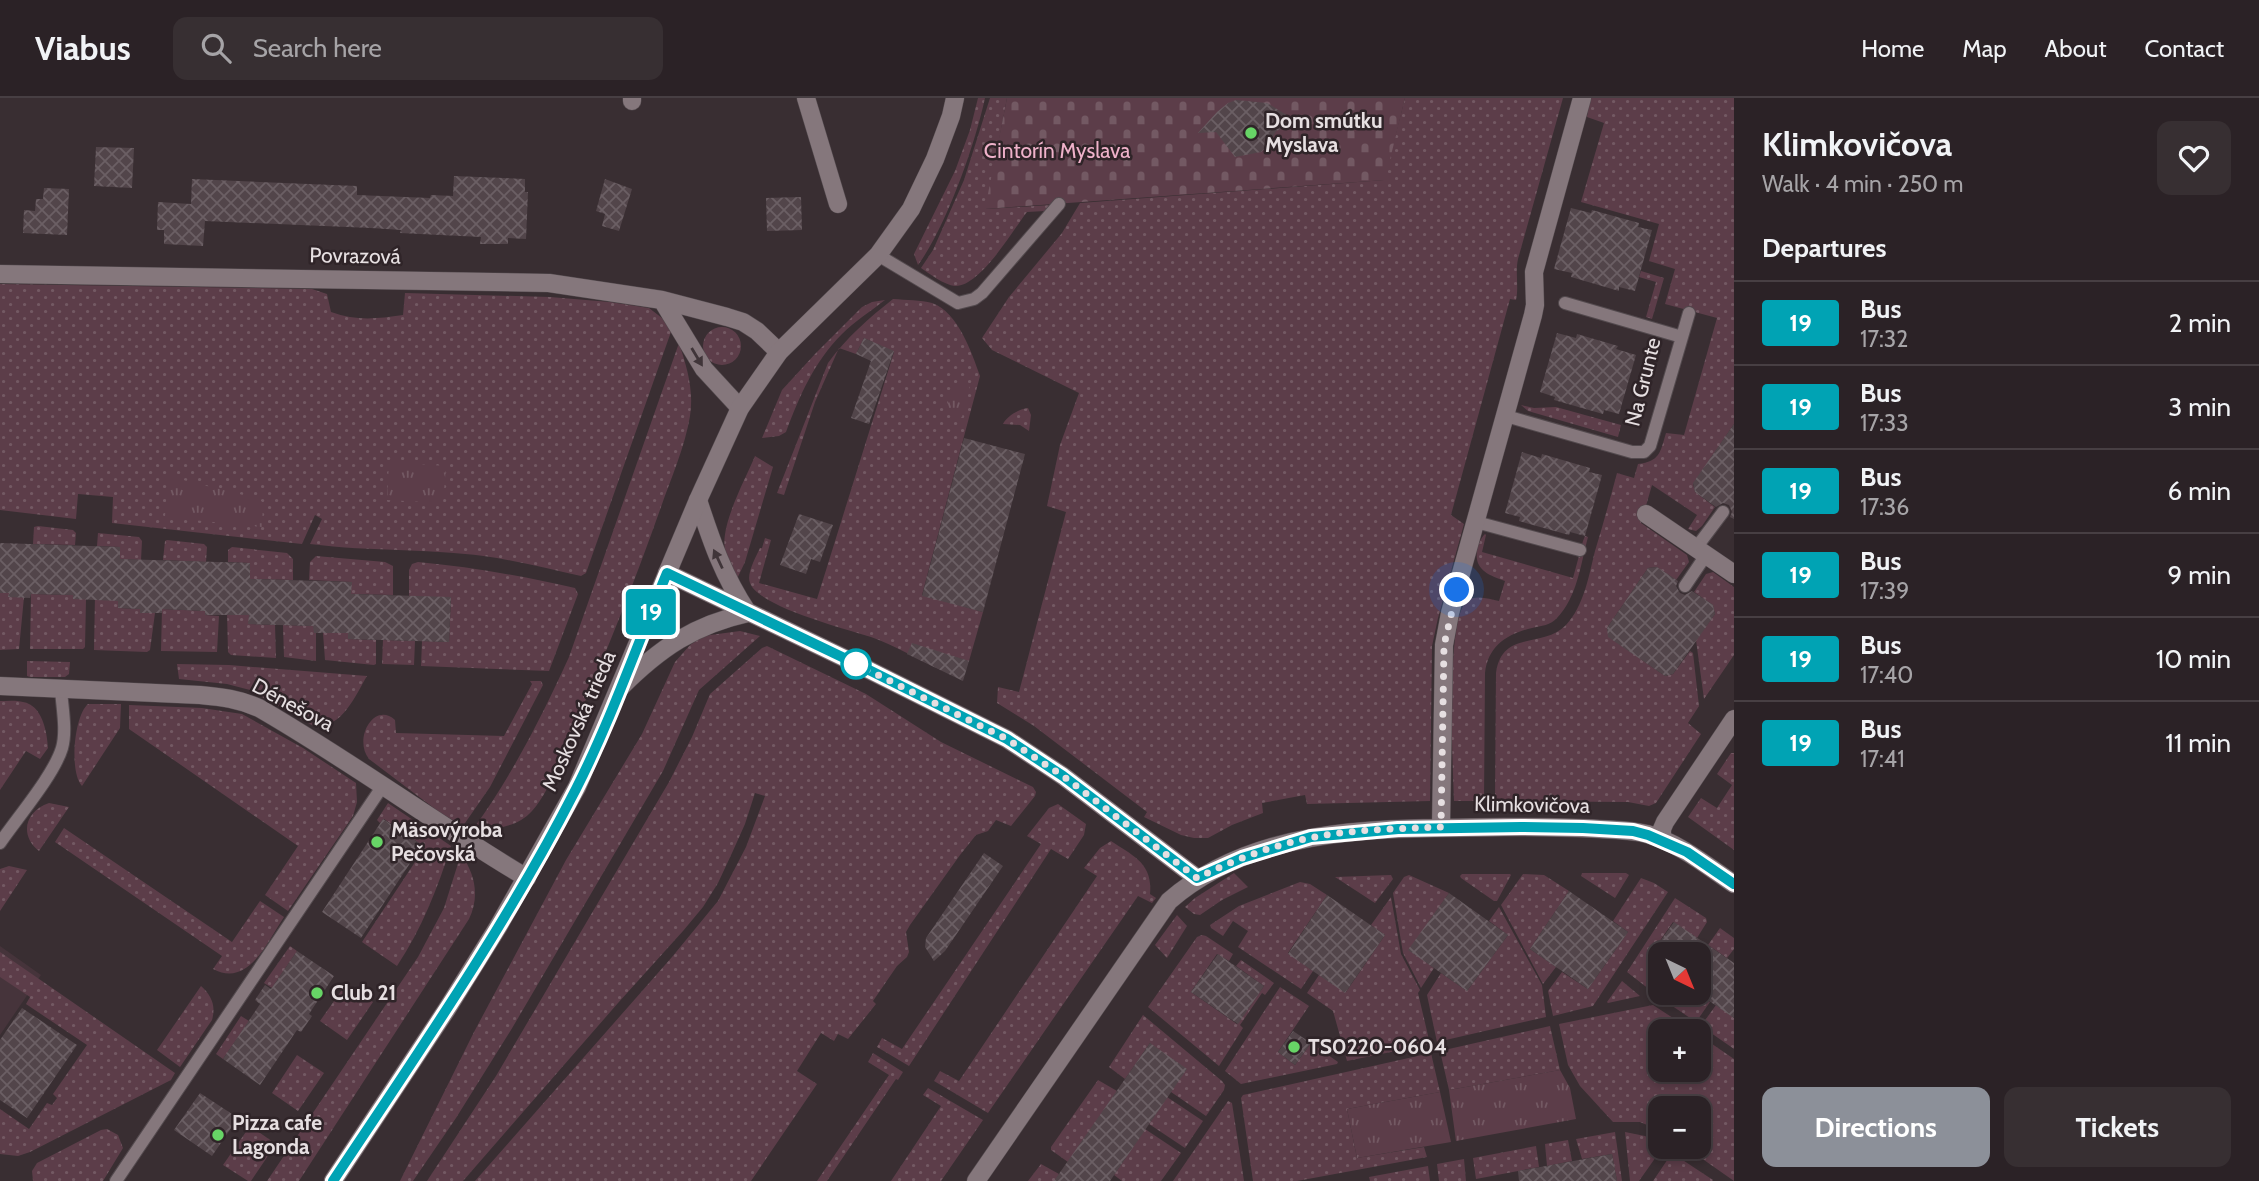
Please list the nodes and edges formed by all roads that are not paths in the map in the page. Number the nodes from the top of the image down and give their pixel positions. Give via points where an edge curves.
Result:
1 (806, 98) edge
2 (955, 98) edge
3 (1583, 98) edge
4 (838, 204) dead end
5 (1059, 204) dead end
6 (878, 255) junction
7 (0, 274) edge
8 (662, 300) junction
9 (1565, 303) dead end
10 (1689, 313) dead end
11 (1682, 337) junction
12 (779, 352) junction
13 (740, 408) junction
14 (1506, 416) junction
15 (698, 500) junction
16 (1723, 512) dead end
17 (1646, 514) dead end
18 (1476, 522) junction
19 (1580, 550) dead end
20 (1701, 552) junction
21 (667, 573) junction
22 (1734, 574) edge
23 (1685, 586) dead end
24 (748, 613) junction
25 (0, 686) edge
26 (621, 687) junction
27 (61, 688) junction
28 (1734, 719) edge
29 (382, 787) junction
30 (1441, 827) junction
31 (1662, 839) junction
32 (0, 843) edge
33 (527, 878) junction
34 (1197, 878) junction
35 (1734, 884) edge
36 (116, 1181) edge
37 (333, 1181) edge
38 (976, 1181) edge

1 - 4 street
2 - 6 street, Moskovská trieda via 935,159 911,209
3 - 14 street via 1534,272 1535,305
5 - 6 lane via 982,293 966,303 958,303
6 - 12 street, Moskovská trieda
7 - 8 street, Povrazová via 550,283
8 - 12 street, Povrazová via 743,322
8 -> 13 street via 704,369
9 - 11 lane, Na Grunte
10 - 11 lane
11 - 14 lane, Na Grunte via 1647,451 1632,452
12 - 13 street, Moskovská trieda
13 - 15 street, Moskovská trieda
14 - 18 street
15 - 21 street, Moskovská trieda
24 -> 15 street via 714,550
16 - 20 lane
17 - 20 street
18 - 19 lane
18 - 30 street via 1444,645
20 - 22 street
20 - 23 lane
21 - 24 street
21 - 26 street, Moskovská trieda
24 - 26 street via 708,624 677,640
24 - 34 street via 1007,739
25 - 27 street, Dénešova
26 - 33 street, Moskovská trieda via 577,788
27 - 29 street, Dénešova via 229,697 246,702 336,754
27 - 32 lane via 63,746
28 - 31 street via 1665,822
29 - 33 street, Dénešova
29 - 36 lane
30 - 31 street, Klimkovičova via 1583,828 1633,831
30 - 34 street, Klimkovičova via 1311,837 1242,858
31 - 35 street, Klimkovičova
33 - 37 street, Moskovská trieda via 447,1010
34 - 38 street, Klimkovičova via 1163,909

